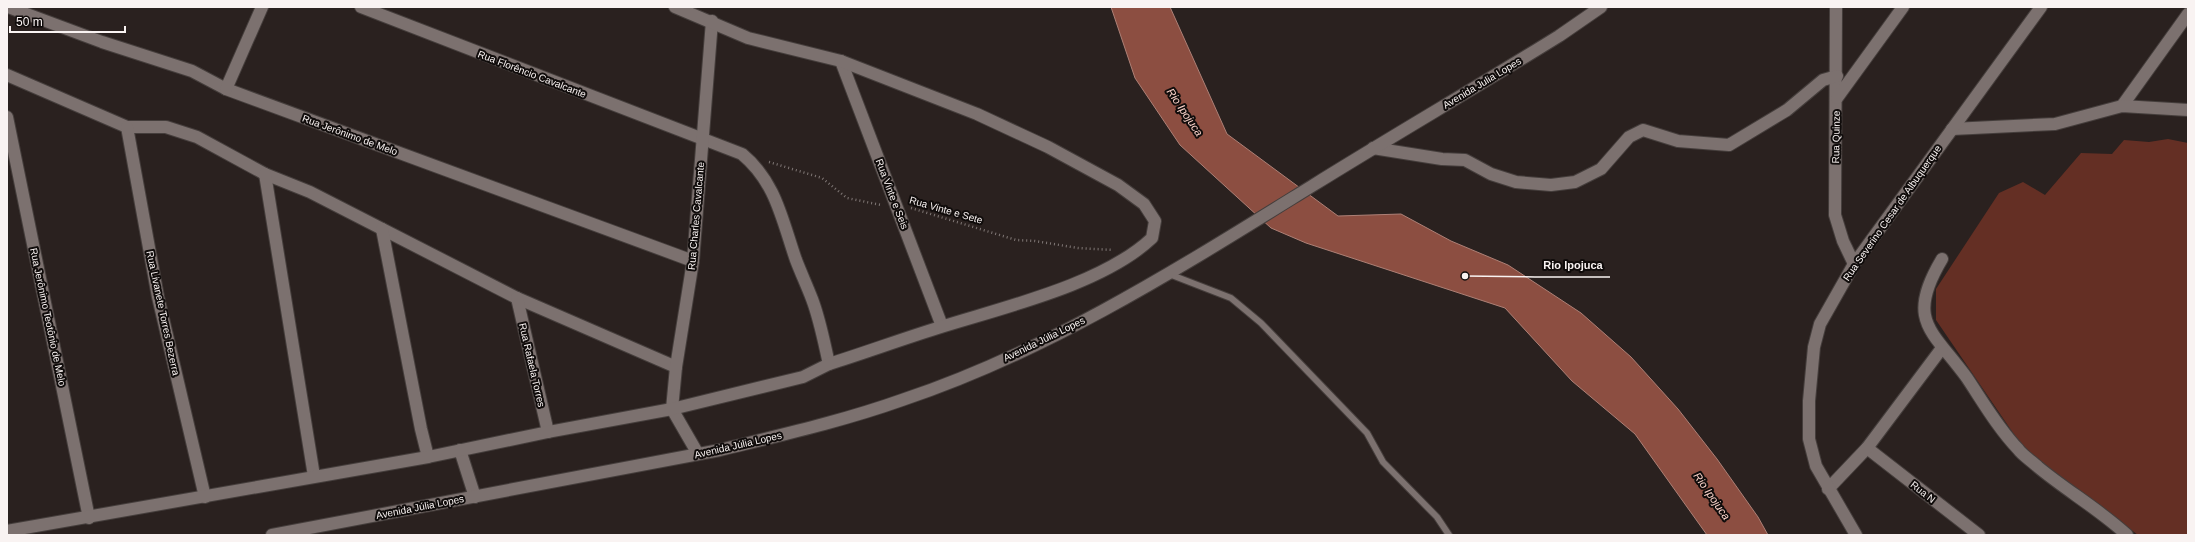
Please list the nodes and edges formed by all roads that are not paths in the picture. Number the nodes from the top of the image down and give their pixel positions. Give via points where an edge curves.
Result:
1 (8, 7) edge
2 (262, 7) edge
3 (361, 7) edge
4 (675, 7) edge
5 (1601, 7) edge
6 (1836, 7) edge
7 (1903, 7) edge
8 (2041, 7) edge
9 (2188, 14) edge
10 (712, 21) junction
11 (841, 61) junction
12 (7, 75) edge
13 (1837, 76) junction
14 (226, 89) junction
15 (1837, 98) junction
16 (2122, 106) junction
17 (2188, 110) edge
18 (7, 117) edge
19 (127, 127) junction
20 (1952, 129) junction
21 (703, 140) junction
22 (1373, 148) junction
23 (1361, 155) joint
24 (265, 174) junction
25 (382, 229) junction
26 (1942, 259) dead end
27 (693, 261) junction
28 (1854, 264) junction
29 (1173, 272) junction
30 (517, 298) junction
31 (942, 326) junction
32 (1942, 348) junction
33 (829, 364) junction
34 (676, 367) junction
35 (672, 409) junction
36 (548, 432) junction
37 (1867, 448) junction
38 (460, 450) junction
39 (698, 454) junction
40 (428, 457) junction
41 (314, 476) junction
42 (1828, 489) junction
43 (205, 497) junction
44 (475, 497) junction
45 (89, 518) junction
46 (7, 531) edge
47 (272, 535) edge
48 (1449, 535) edge
49 (1856, 535) edge
50 (1979, 535) edge
51 (2127, 535) edge

1 - 14 street, Rua Jerônimo de Melo via 102,42 192,71
2 - 14 street
3 - 21 street, Rua Florêncio Cavalcante
4 - 10 street
5 - 22 street, Avenida Julia Lopes via 1552,41
6 - 13 street, Rua Quinze
7 - 15 street
8 - 20 street, Rua Severino Cesar de Albuquerque
9 - 16 street
10 - 11 street via 748,38
10 - 21 street, Rua Charles Cavalcante
11 - 31 street, Rua Vinte e Seis
11 - 31 street via 977,114 1048,147 1118,185 1144,204 1155,221 1152,238 1131,255 1086,278 1035,298
12 - 19 street
13 - 15 street, Rua Quinze
13 - 22 street via 1823,80 1787,110 1729,145 1678,140 1643,130 1629,137 1601,169 1575,182 1551,185 1516,182 1491,174 1465,160
14 - 27 street, Rua Jerônimo de Melo
15 - 28 street, Rua Quinze via 1835,215
16 - 17 street
16 - 20 street via 2055,124
18 - 45 street, Rua Jerônimo Teotônio de Melo
19 - 24 street via 180,130
19 - 43 street, Rua Livanete Torres Bezerra via 158,297
20 - 28 street, Rua Severino Cesar de Albuquerque
21 - 27 street, Rua Charles Cavalcante
21 - 33 street, Rua Florêncio Cavalcante via 742,154 755,165 769,186 813,301
22 - 23 street, Avenida Julia Lopes
23 - 29 street, Avenida Júlia Lopes
24 - 25 street via 310,192
24 - 41 street
25 - 30 street
25 - 40 street
26 - 32 street via 1930,279 1924,302 1927,323
27 - 34 street, Rua Charles Cavalcante
28 - 42 street, Rua Severino Cesar de Albuquerque via 1820,324 1814,347 1809,401 1809,439 1816,466
29 - 39 street, Avenida Júlia Lopes via 1067,329 980,370 903,400 792,433
29 - 48 lane via 1231,298 1261,323 1367,433 1383,462 1437,517
30 - 34 street
30 - 36 street, Rua Rafaela Torres
31 - 33 street
32 - 37 street
32 - 51 street via 2018,450 2058,484
33 - 35 street via 803,377
34 - 35 street, Rua Charles Cavalcante
35 - 36 street
35 - 39 street
36 - 38 street
37 - 42 street
37 - 50 street, Rua N
38 - 40 street
38 - 44 street
39 - 44 street, Avenida Júlia Lopes
40 - 41 street
41 - 43 street
42 - 49 street, Rua Severino Cesar de Albuquerque
43 - 45 street
44 - 47 street, Avenida Júlia Lopes
45 - 46 street

